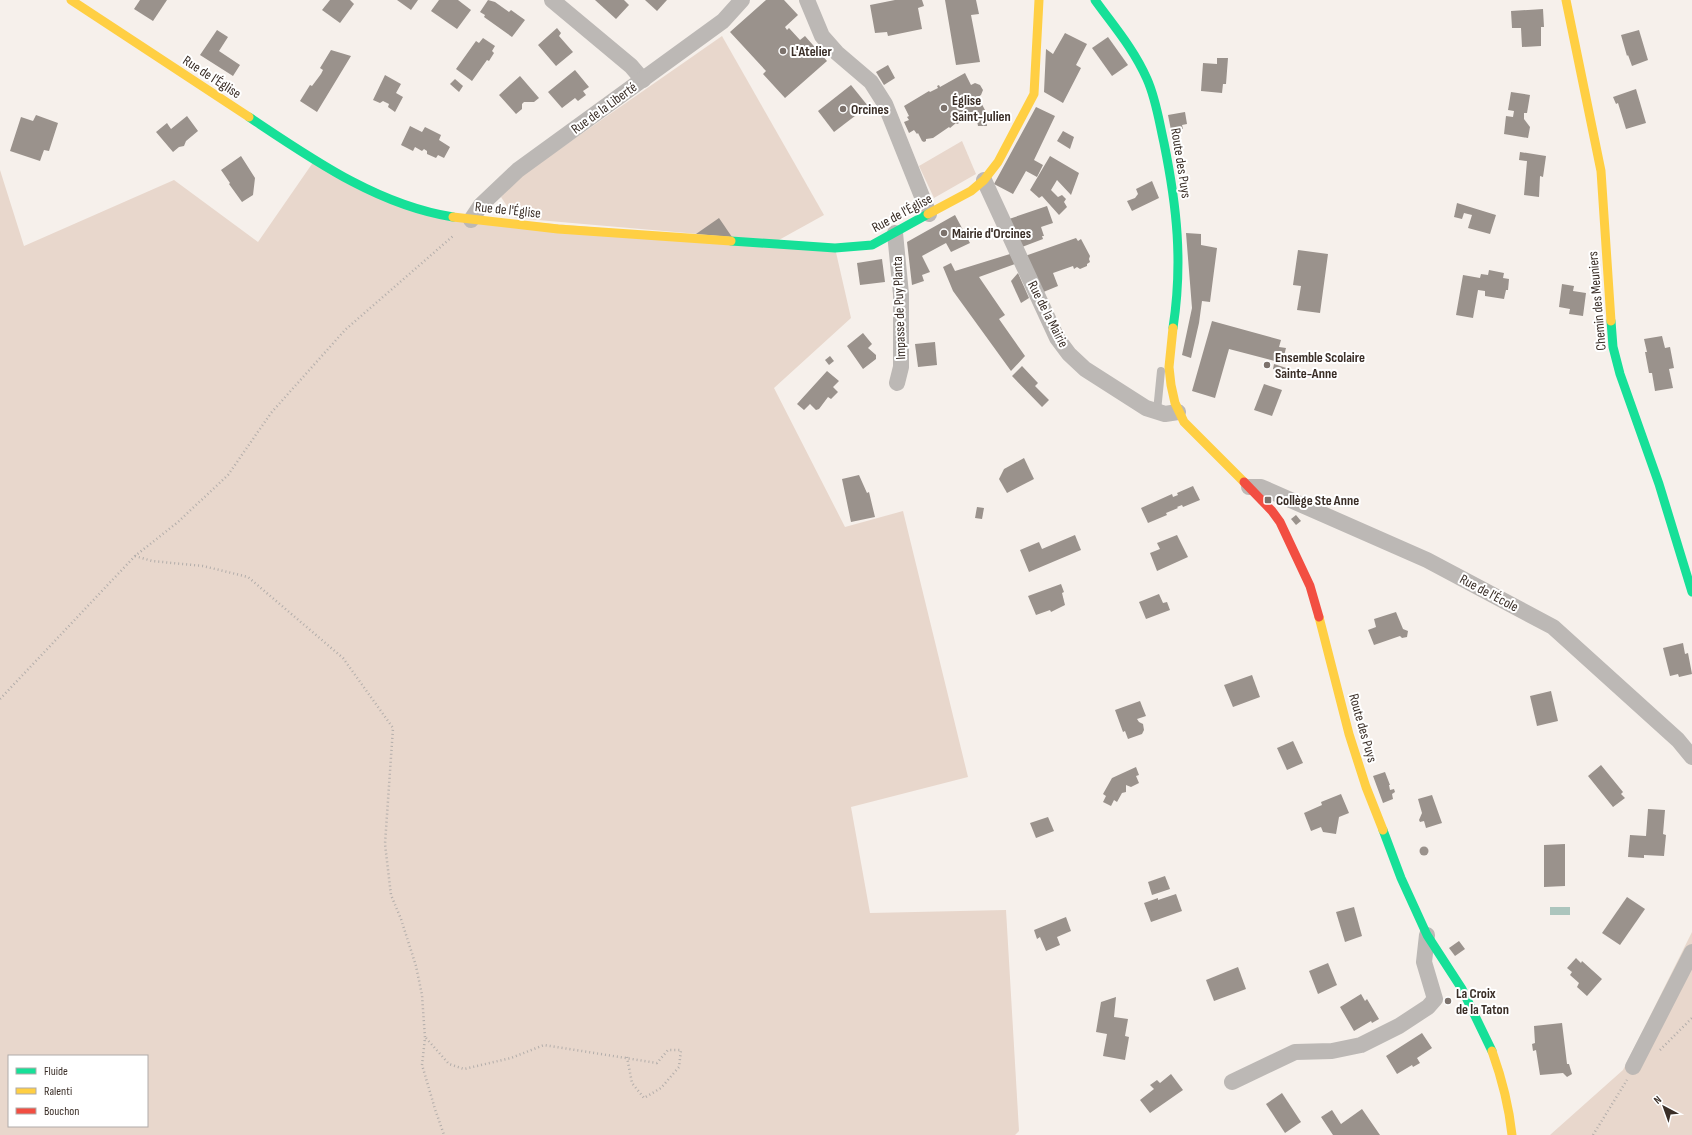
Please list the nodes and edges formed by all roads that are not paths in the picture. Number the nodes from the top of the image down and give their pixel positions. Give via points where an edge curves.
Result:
1 (71, 0) edge
2 (552, 0) edge
3 (742, 0) edge
4 (807, 0) edge
5 (1039, 0) edge
6 (1095, 0) edge
7 (1566, 0) edge
8 (643, 80) junction
9 (984, 180) junction
10 (929, 214) junction
11 (471, 220) junction
12 (895, 233) junction
13 (1170, 348) junction
14 (897, 383) dead end
15 (1157, 412) junction
16 (1178, 412) junction
17 (1249, 487) junction
18 (1692, 592) edge
19 (1692, 757) edge
20 (1427, 935) junction
21 (1692, 952) edge
22 (1634, 1067) dead end
23 (1232, 1082) dead end
24 (1512, 1135) edge

1 - 11 street, Rue de l'Église via 323,166 370,191 428,213
2 - 8 street via 631,66
3 - 8 street, Rue de la Liberté via 723,21
4 - 10 street via 822,36 837,53 871,82 885,104
5 - 9 street, Rue de l'Église via 1034,94 998,162
6 - 13 street, Route des Puys via 1143,68 1160,120 1170,173 1180,271
7 - 18 street, Chemin des Meuniers via 1601,171 1613,347
8 - 11 street, Rue de la Liberté via 518,170 481,205
9 - 10 street, Rue de l'Église
9 - 15 street, Rue de la Mairie via 1057,338 1069,354 1092,374 1146,408
10 - 12 street, Rue de l'Église
11 - 12 street, Rue de l'Église via 558,229 835,248 872,245
12 - 14 street, Impasse de Puy Planta via 901,294 901,367
13 - 15 lane, Route des Puys via 1161,371
13 - 16 street, Route des Puys via 1169,377
15 - 16 street, Rue de la Mairie
16 - 17 street, Route des Puys via 1184,422
17 - 19 street, Rue de l'École via 1267,489 1427,560 1553,627 1678,740
17 - 20 street, Route des Puys via 1280,522 1310,586 1349,734 1366,787 1401,878
20 - 23 street via 1424,962 1435,999 1428,1007 1399,1026 1361,1045 1332,1051 1295,1052
20 - 24 street, Route des Puys via 1462,989 1488,1041 1502,1078
21 - 22 street

